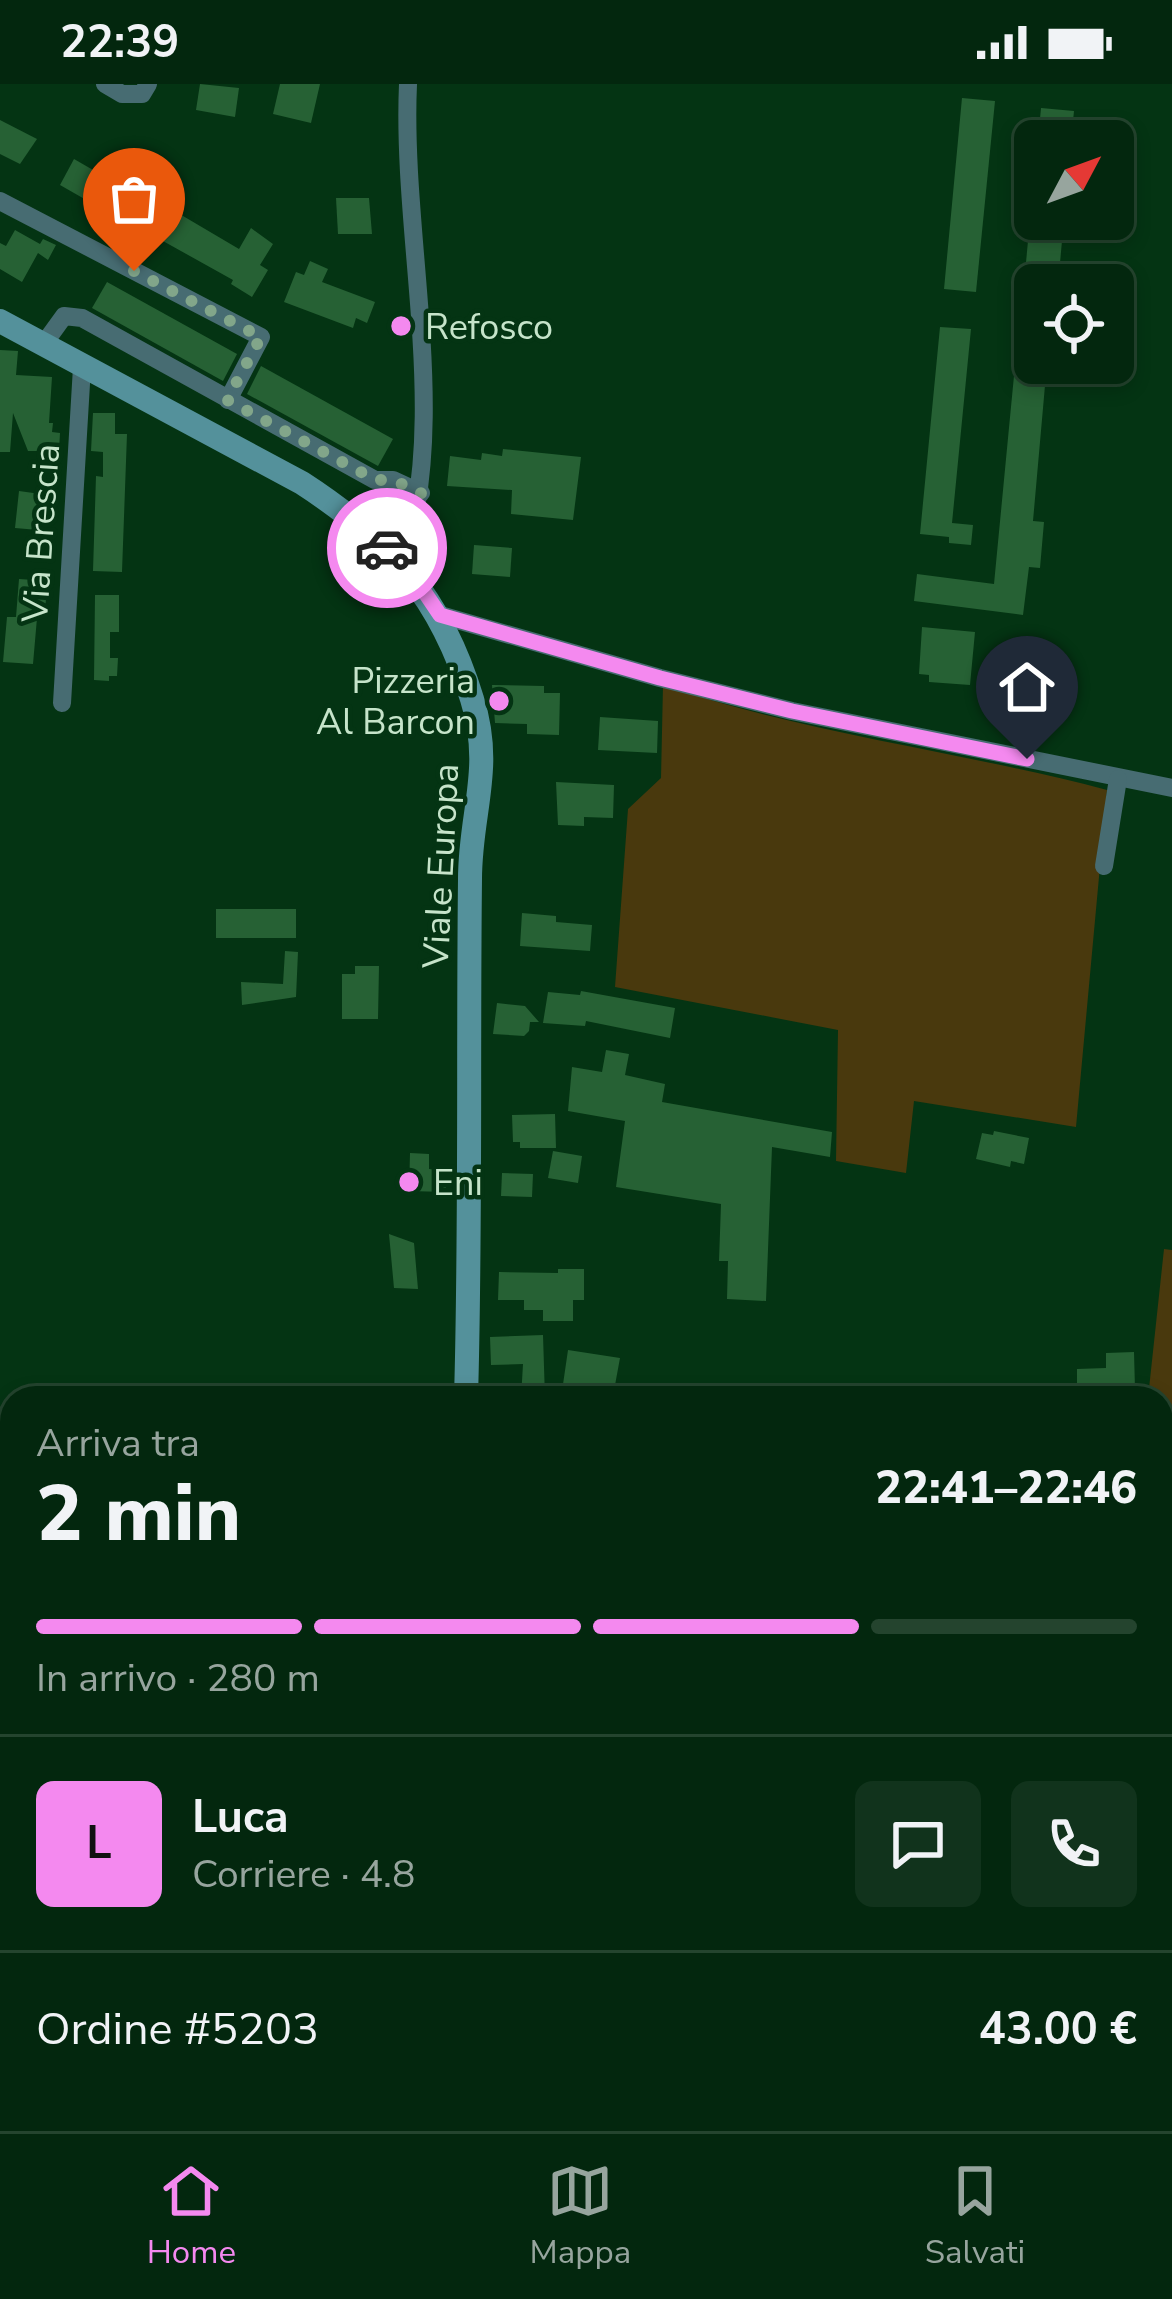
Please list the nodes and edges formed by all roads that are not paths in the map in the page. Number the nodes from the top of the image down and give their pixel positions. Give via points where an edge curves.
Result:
1 (105, 84) edge
2 (148, 84) edge
3 (408, 84) edge
4 (2, 209) edge
5 (0, 321) edge
6 (43, 345) junction
7 (82, 367) junction
8 (227, 400) junction
9 (419, 501) junction
10 (374, 534) junction
11 (402, 564) junction
12 (440, 615) junction
13 (62, 703) dead end
14 (1118, 779) junction
15 (1172, 788) edge
16 (1104, 866) dead end
17 (466, 1386) edge

1 - 2 street via 134,97
3 - 9 street via 424,424
4 - 8 street via 261,337
5 - 6 main road, Viale Europa
6 - 7 main road, Viale Europa
6 - 8 street via 64,316 82,318
7 - 10 main road, Viale Europa via 302,483
7 - 13 street, Via Brescia
8 - 9 street via 376,480 393,480
9 - 10 street
9 - 11 street
10 - 11 main road, Viale Europa
11 - 12 main road, Viale Europa
12 - 14 street via 792,711
12 - 17 main road, Viale Europa via 473,700 484,758 470,864
14 - 15 street
14 - 16 street

